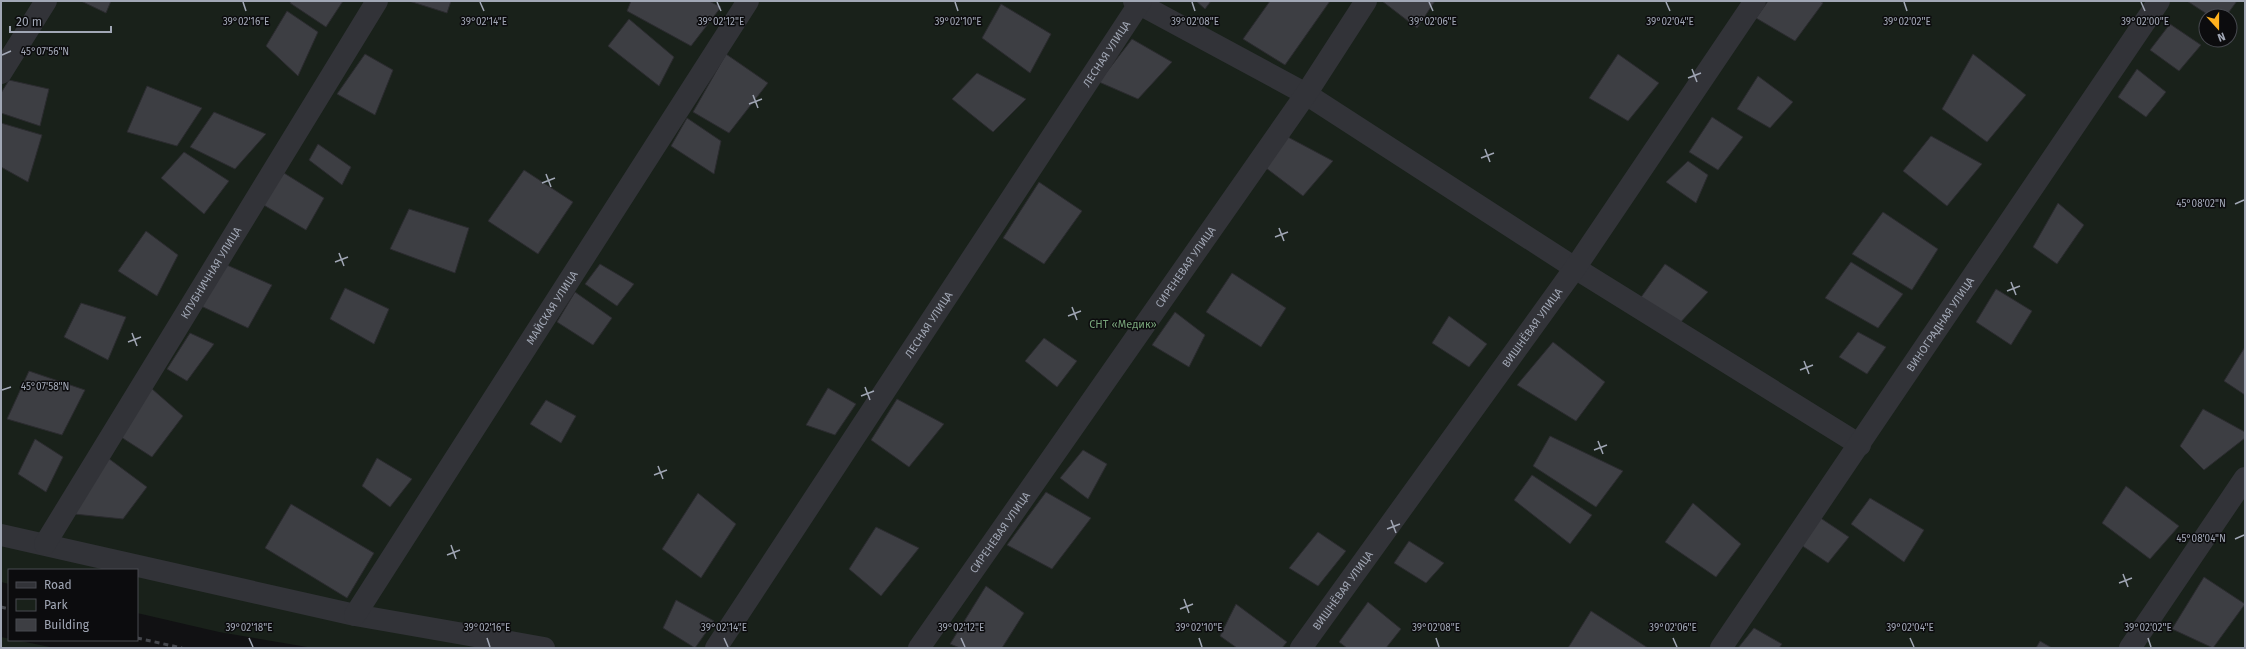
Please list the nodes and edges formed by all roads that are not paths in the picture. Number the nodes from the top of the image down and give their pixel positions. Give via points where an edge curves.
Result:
1 (46, 1) edge
2 (377, 1) edge
3 (748, 1) edge
4 (1366, 1) edge
5 (1755, 1) edge
6 (2159, 1) edge
7 (1138, 2) edge
8 (1, 73) edge
9 (1306, 94) junction
10 (1575, 268) junction
11 (1860, 445) junction
12 (2245, 478) edge
13 (1, 535) edge
14 (45, 544) junction
15 (355, 615) junction
16 (544, 648) edge
17 (716, 648) edge
18 (919, 648) edge
19 (1301, 648) edge
20 (1721, 648) edge
21 (2130, 648) edge

1 - 8 street
2 - 14 street, КЛУБНИЧНАЯ УЛИЦА
3 - 15 street, МАЙСКАЯ УЛИЦА
4 - 9 street, СИРЕНЕВАЯ УЛИЦА
5 - 10 street, ВИШНЁВАЯ УЛИЦА
6 - 11 street, ВИНОГРАДНАЯ УЛИЦА
7 - 9 street
7 - 17 street, ЛЕСНАЯ УЛИЦА
9 - 10 street
9 - 18 street, СИРЕНЕВАЯ УЛИЦА
10 - 11 street
10 - 19 street, ВИШНЁВАЯ УЛИЦА
11 - 20 street, ВИНОГРАДНАЯ УЛИЦА
12 - 21 street
13 - 14 street
14 - 15 street
15 - 16 street

